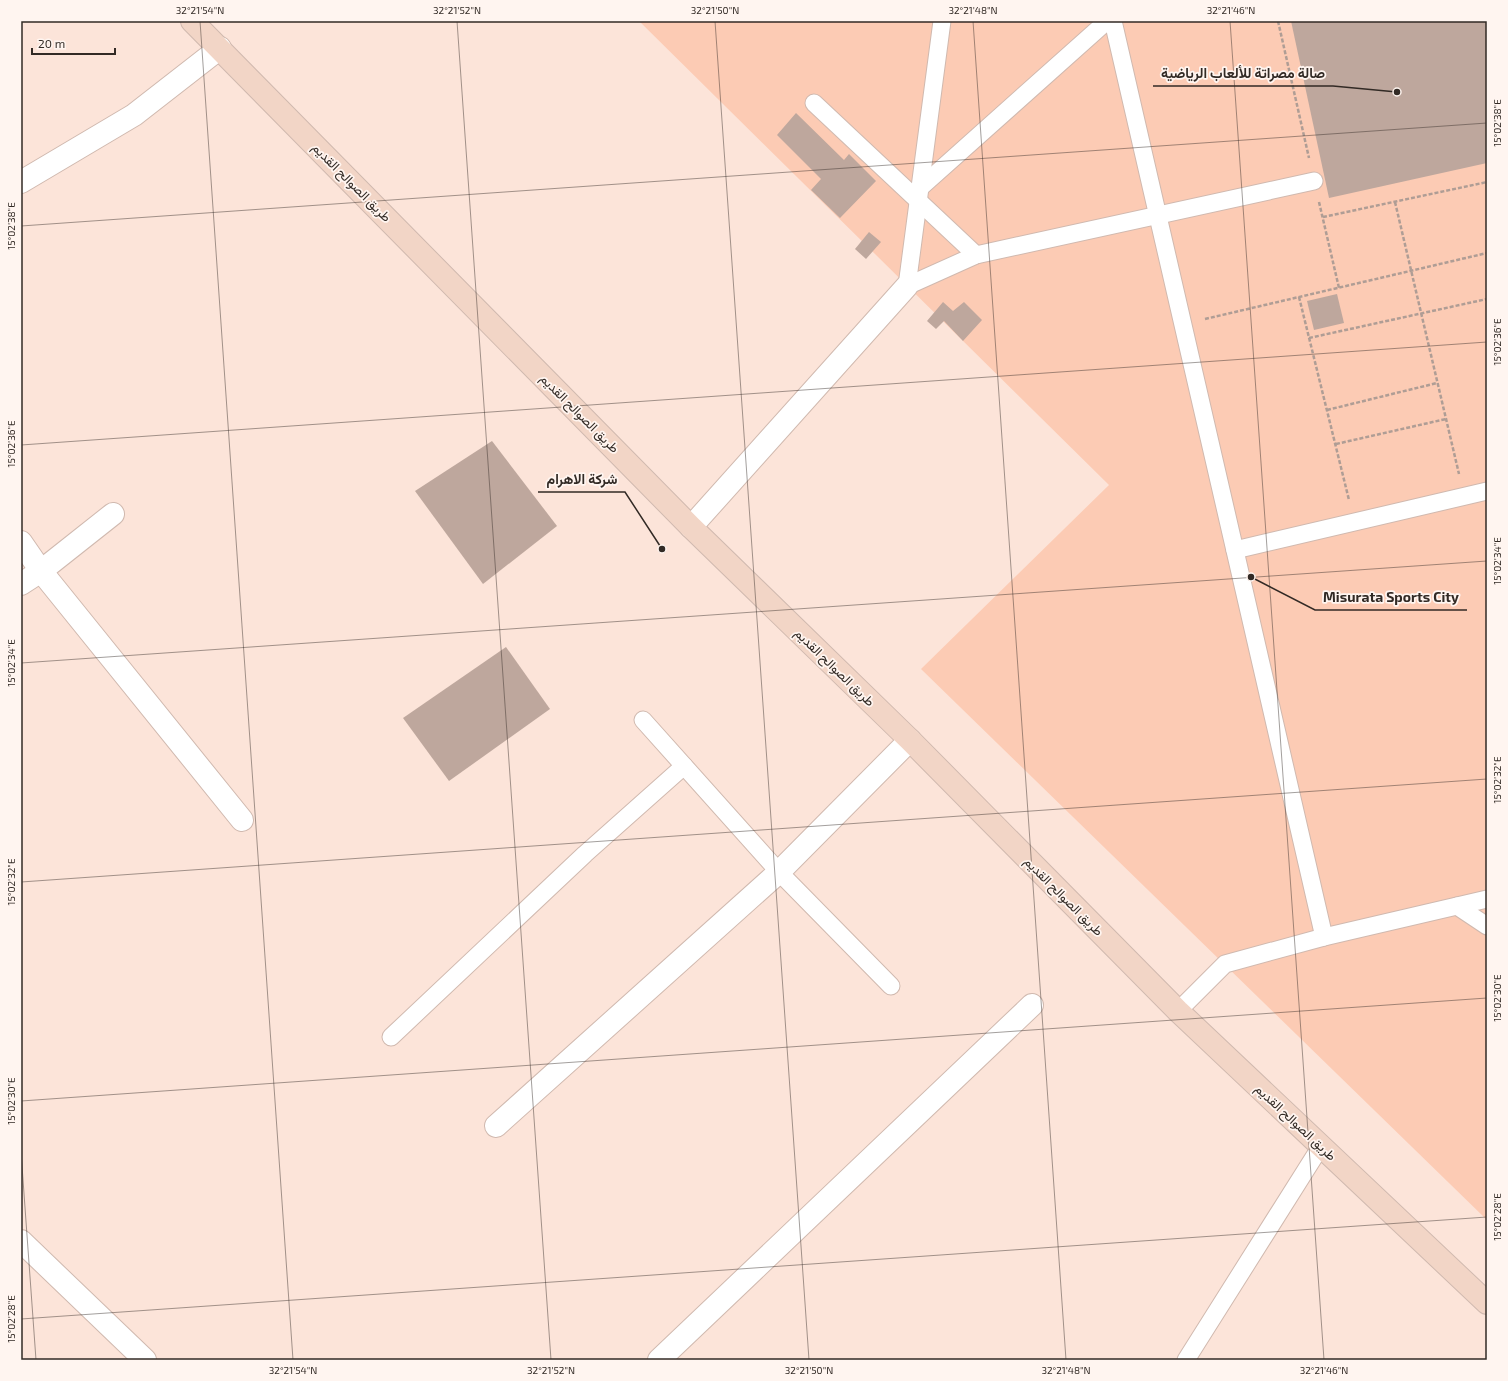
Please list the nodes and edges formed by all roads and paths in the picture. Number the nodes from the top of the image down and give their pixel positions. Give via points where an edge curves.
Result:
1 (192, 21) edge
2 (942, 21) edge
3 (1107, 21) edge
4 (1113, 21) edge
5 (1278, 21) edge
6 (220, 48) junction
7 (814, 103) dead end
8 (1314, 181) junction
9 (21, 182) edge
10 (1487, 182) edge
11 (920, 194) junction
12 (1395, 202) junction
13 (1158, 214) junction
14 (1323, 217) junction
15 (1487, 253) edge
16 (976, 255) junction
17 (1411, 271) junction
18 (908, 286) junction
19 (1339, 288) junction
20 (1299, 297) junction
21 (1487, 299) edge
22 (1421, 314) junction
23 (1183, 324) junction
24 (1309, 338) junction
25 (1438, 383) junction
26 (1327, 410) junction
27 (1446, 419) junction
28 (1336, 444) junction
29 (1487, 491) edge
30 (1464, 496) junction
31 (113, 514) dead end
32 (1355, 522) junction
33 (691, 526) junction
34 (21, 542) edge
35 (1235, 550) junction
36 (41, 571) junction
37 (21, 584) edge
38 (643, 720) dead end
39 (910, 740) junction
40 (684, 766) junction
41 (242, 820) dead end
42 (779, 872) junction
43 (1487, 899) edge
44 (1457, 906) junction
45 (1487, 926) edge
46 (1324, 937) junction
47 (891, 986) dead end
48 (1032, 1005) dead end
49 (1178, 1011) junction
50 (391, 1036) dead end
51 (496, 1126) dead end
52 (1321, 1146) junction
53 (21, 1241) edge
54 (1487, 1303) edge
55 (145, 1360) edge
56 (659, 1360) edge
57 (1186, 1360) edge

1 - 6 main road, طريق الصوالح القديم
2 - 11 lane
3 - 11 lane
4 - 13 lane
5 - 8 path
6 - 9 street via 134,115
6 - 33 main road, طريق الصوالح القديم
7 - 11 lane
8 - 13 lane
8 - 14 path
10 - 12 path
11 - 16 lane
11 - 18 lane
12 - 14 path
12 - 17 path
13 - 16 lane
13 - 23 lane
14 - 19 path
15 - 17 path
16 - 18 lane
17 - 19 path
17 - 22 path
18 - 33 street
19 - 20 path
20 - 23 path
20 - 24 path
21 - 22 path
22 - 24 path
22 - 25 path
23 - 35 lane
24 - 26 path
25 - 26 path
25 - 27 path
26 - 28 path
27 - 28 path
27 - 30 path
28 - 32 path
29 - 30 lane
30 - 32 lane
31 - 36 street
32 - 35 lane
33 - 39 main road, طريق الصوالح القديم
34 - 36 street
35 - 46 lane
36 - 37 street
36 - 41 street
38 - 40 lane
39 - 42 street
39 - 49 main road, طريق الصوالح القديم
40 - 42 lane
40 - 50 lane via 585,854
42 - 47 lane
42 - 51 street
43 - 44 lane
44 - 45 lane
44 - 46 lane
46 - 49 lane via 1225,964
48 - 56 street
49 - 52 main road, طريق الصوالح القديم
52 - 54 main road, طريق الصوالح القديم
52 - 57 lane
53 - 55 street

